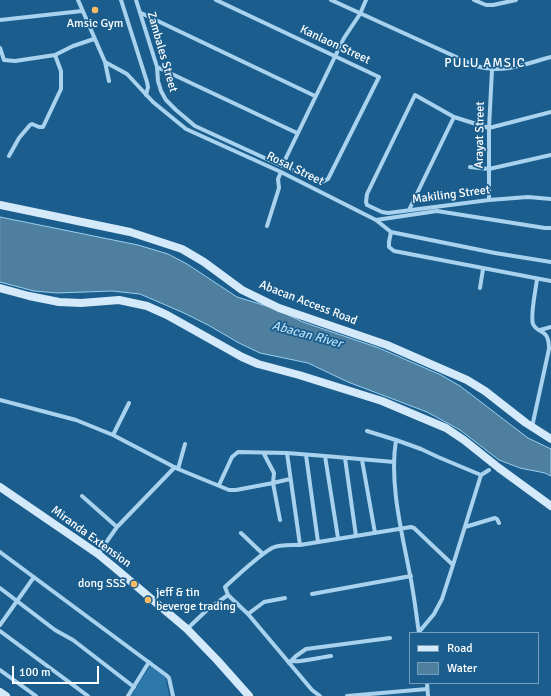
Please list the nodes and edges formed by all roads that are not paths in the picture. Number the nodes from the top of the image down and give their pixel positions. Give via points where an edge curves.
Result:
1 (78, 0) edge
2 (121, 0) edge
3 (136, 0) edge
4 (216, 0) edge
5 (331, 0) edge
6 (366, 0) edge
7 (474, 0) edge
8 (516, 0) edge
9 (82, 11) junction
10 (141, 13) junction
11 (360, 14) junction
12 (0, 20) edge
13 (94, 39) junction
14 (0, 48) edge
15 (55, 55) junction
16 (335, 56) junction
17 (551, 57) edge
18 (105, 62) junction
19 (157, 67) junction
20 (492, 70) junction
21 (109, 81) dead end
22 (146, 95) junction
23 (315, 96) junction
24 (551, 112) edge
25 (454, 116) junction
26 (489, 128) junction
27 (297, 133) junction
28 (551, 155) edge
29 (9, 156) dead end
30 (282, 166) junction
31 (470, 167) dead end
32 (489, 169) junction
33 (281, 172) junction
34 (322, 182) joint
35 (551, 199) edge
36 (489, 200) junction
37 (0, 206) edge
38 (409, 210) junction
39 (376, 220) junction
40 (267, 226) dead end
41 (551, 228) edge
42 (391, 232) junction
43 (551, 255) edge
44 (550, 261) edge
45 (483, 269) junction
46 (537, 279) junction
47 (551, 281) edge
48 (0, 288) edge
49 (480, 288) dead end
50 (551, 327) edge
51 (540, 330) junction
52 (0, 400) edge
53 (129, 404) dead end
54 (532, 428) junction
55 (367, 430) dead end
56 (113, 435) junction
57 (551, 439) edge
58 (396, 440) junction
59 (185, 444) dead end
60 (287, 453) junction
61 (264, 454) junction
62 (306, 455) junction
63 (325, 456) junction
64 (345, 458) junction
65 (362, 460) junction
66 (394, 462) junction
67 (176, 468) junction
68 (490, 470) dead end
69 (481, 475) junction
70 (290, 478) junction
71 (273, 483) junction
72 (219, 485) junction
73 (0, 487) edge
74 (82, 496) dead end
75 (551, 506) edge
76 (280, 520) dead end
77 (499, 523) dead end
78 (117, 527) junction
79 (465, 527) junction
80 (400, 530) junction
81 (241, 533) dead end
82 (375, 533) junction
83 (356, 536) junction
84 (338, 538) junction
85 (318, 542) junction
86 (300, 545) junction
87 (0, 552) edge
88 (98, 554) junction
89 (263, 554) junction
90 (453, 565) junction
91 (411, 576) junction
92 (34, 578) junction
93 (0, 588) edge
94 (312, 594) dead end
95 (228, 595) junction
96 (285, 598) dead end
97 (18, 602) junction
98 (248, 614) junction
99 (0, 625) edge
100 (187, 629) junction
101 (0, 631) edge
102 (419, 632) edge
103 (390, 638) dead end
104 (331, 656) dead end
105 (149, 662) junction
106 (290, 662) junction
107 (0, 670) edge
108 (426, 684) edge
109 (134, 686) junction
110 (427, 689) junction
111 (0, 692) edge
112 (6, 696) edge
113 (36, 696) edge
114 (88, 696) edge
115 (128, 696) edge
116 (173, 696) edge
117 (249, 696) edge
118 (320, 696) edge
119 (347, 696) edge
120 (428, 696) edge

1 - 9 street
2 - 22 street via 147,82
3 - 10 street, Zambales Street
4 - 16 street, Kanlaon Street
5 - 11 street
6 - 11 street
7 - 8 street via 486,5
9 - 12 street
9 - 13 street
10 - 19 street, Zambales Street
10 - 23 street
11 - 16 street
11 - 20 street via 476,66
13 - 15 street
13 - 18 street
14 - 15 street via 4,60 15,61
15 - 29 street via 61,71 61,89 42,127 30,125
16 - 23 street
16 - 34 street, Kanlaon Street via 379,77 328,179
17 - 20 street via 511,68
18 - 21 street
18 - 22 street, Rosal Street via 127,74
19 - 27 street
19 - 30 street, Zambales Street via 158,81 166,100 195,126
20 - 26 street, Arayat Street
22 - 33 street, Rosal Street via 186,129
23 - 27 street
24 - 26 street
25 - 26 street
25 - 38 street
25 - 38 street, Makiling Street via 415,95 367,194 367,205 382,212
26 - 32 street, Arayat Street
27 - 30 street
28 - 32 street
30 - 34 street, Zambales Street
31 - 32 street
32 - 36 street, Arayat Street
33 - 39 street, Rosal Street
33 - 40 street via 278,179 279,188
35 - 36 street, Makiling Street via 528,197
36 - 38 street, Makiling Street
37 - 54 street, Abacan Access Road via 130,232 182,249 242,290 266,302 387,345 467,380 485,390
39 - 41 street via 437,211
39 - 42 street, Rosal Street
42 - 44 street, Rosal Street
42 - 45 street via 389,247 394,251
43 - 44 street
45 - 46 street
45 - 49 street
46 - 47 street
46 - 51 street via 532,316 533,324
48 - 75 street via 59,302 120,300 147,306 258,364 382,401 446,428
50 - 51 street
51 - 54 street via 547,336 549,349
52 - 56 street via 67,416
53 - 56 street
54 - 57 street, Abacan Access Road
55 - 58 street
56 - 67 street
58 - 66 street
58 - 69 street via 421,448
59 - 67 street
60 - 61 street
60 - 62 street
60 - 70 street
61 - 71 street via 274,473
61 - 72 street via 254,451 238,452 232,457
62 - 63 street
62 - 85 street
63 - 64 street
63 - 84 street
64 - 65 street
64 - 83 street
65 - 66 street
65 - 82 street
66 - 80 street
67 - 72 street
67 - 78 street
68 - 69 street
69 - 79 street
70 - 71 street
70 - 86 street
71 - 72 street via 236,490
71 - 76 street
73 - 88 street, Miranda Extension
74 - 78 street
77 - 79 street via 495,518
78 - 88 street
79 - 90 street
80 - 82 street
80 - 90 street via 414,528
80 - 91 street
81 - 89 street
82 - 83 street
83 - 84 street
84 - 85 street
85 - 86 street
86 - 89 street via 272,548
87 - 92 street
88 - 100 street, Miranda Extension
89 - 95 street via 225,587
90 - 102 street via 442,599 434,614
91 - 94 street
91 - 102 street
92 - 97 street
92 - 105 street
93 - 97 street
95 - 98 street
95 - 100 street
96 - 98 street via 264,602
97 - 99 street
97 - 109 street
98 - 106 street
100 - 117 street, Miranda Extension
101 - 114 street
103 - 106 street via 306,649
104 - 106 street via 297,663
105 - 109 street
105 - 116 street via 169,678
106 - 118 street via 312,690
107 - 113 street
108 - 110 street
109 - 115 street
110 - 119 street
110 - 120 street
111 - 112 street

